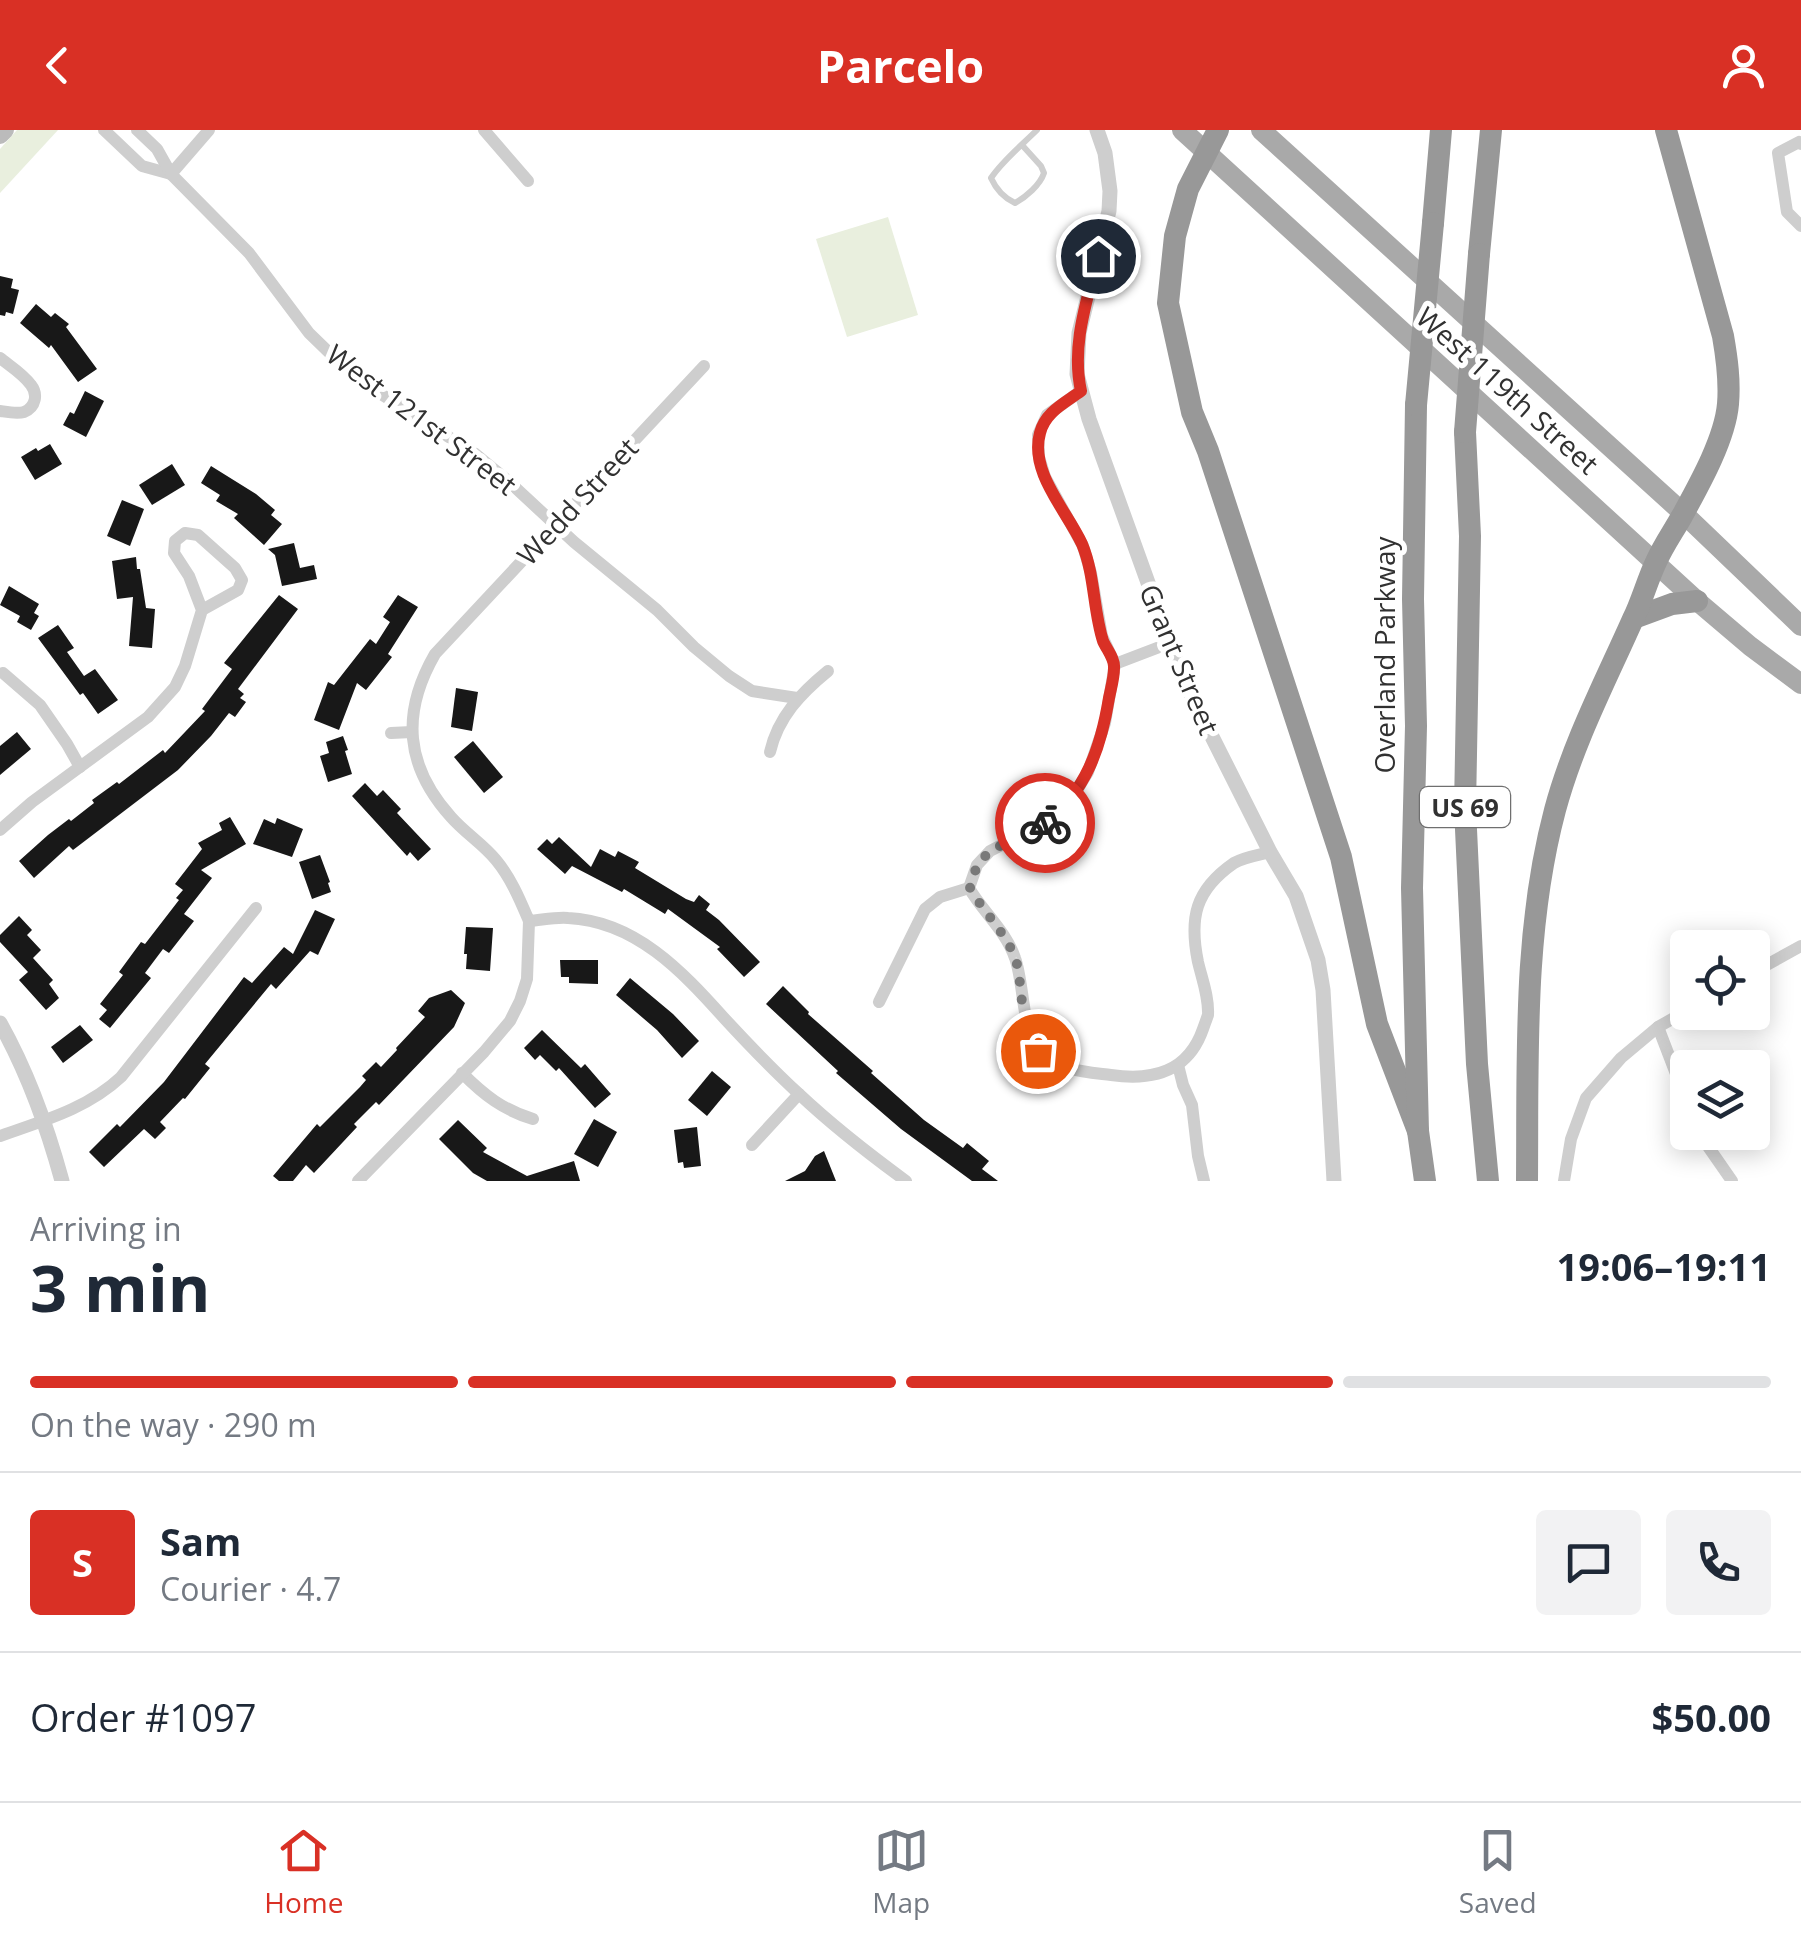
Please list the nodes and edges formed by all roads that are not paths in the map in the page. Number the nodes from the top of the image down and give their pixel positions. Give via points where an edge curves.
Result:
1 (104, 130) edge
2 (137, 130) edge
3 (209, 130) edge
4 (484, 130) edge
5 (1038, 130) edge
6 (1097, 130) edge
7 (1182, 130) edge
8 (1218, 130) edge
9 (1261, 130) edge
10 (1441, 130) edge
11 (1491, 130) edge
12 (1666, 130) edge
13 (1801, 144) edge
14 (1022, 145) junction
15 (1206, 152) junction
16 (171, 174) junction
17 (528, 180) dead end
18 (1801, 226) edge
19 (0, 358) edge
20 (704, 366) dead end
21 (1081, 391) junction
22 (0, 411) edge
23 (1684, 514) junction
24 (555, 524) junction
25 (1656, 562) junction
26 (1697, 601) junction
27 (202, 610) junction
28 (1634, 618) junction
29 (1801, 626) edge
30 (1170, 643) junction
31 (1115, 664) junction
32 (828, 671) dead end
33 (3, 673) dead end
34 (1801, 684) edge
35 (797, 698) junction
36 (412, 732) junction
37 (391, 734) dead end
38 (770, 752) dead end
39 (80, 767) junction
40 (0, 830) edge
41 (1270, 852) junction
42 (970, 888) junction
43 (256, 908) dead end
44 (530, 921) junction
45 (1801, 946) edge
46 (1770, 963) edge
47 (879, 1002) dead end
48 (1670, 1020) edge
49 (0, 1022) edge
50 (1658, 1026) junction
51 (1670, 1058) edge
52 (1178, 1065) junction
53 (462, 1074) junction
54 (798, 1094) junction
55 (533, 1119) dead end
56 (44, 1120) junction
57 (1418, 1131) junction
58 (0, 1136) edge
59 (752, 1145) dead end
60 (1710, 1150) edge
61 (62, 1181) edge
62 (358, 1181) edge
63 (906, 1181) edge
64 (1204, 1181) edge
65 (1334, 1181) edge
66 (1424, 1181) edge
67 (1488, 1181) edge
68 (1527, 1181) edge
69 (1564, 1181) edge
70 (1732, 1181) edge

1 - 16 street, West 121st Street via 142,166
2 - 16 street, West 121st Street
3 - 16 street
4 - 17 street
5 - 14 lane
6 - 21 street, Grant Street via 1108,169 1109,211 1079,333
7 - 15 main road, West 119th Street
8 - 15 highway
9 - 23 main road, West 119th Street
10 - 57 highway, Overland Parkway / US 69, bridge via 1416,405 1412,888
11 - 67 highway, US 69, bridge via 1465,432 1466,825
12 - 23 highway via 1728,366 1724,422
13 - 18 street via 1778,153 1787,212
14 - 14 lane via 991,178 1015,202 1044,173
15 - 25 main road, West 119th Street
15 - 57 highway via 1188,189 1170,270 1168,303 1184,380 1341,857 1377,1024
16 - 24 street, West 121st Street via 234,236 344,368 474,453
19 - 22 street via 33,387 36,399 27,411
20 - 24 street, Wedd Street
21 - 30 street, Grant Street
21 - 31 street via 1047,416 1038,435 1039,457 1082,546
23 - 25 highway
23 - 29 main road, West 119th Street
24 - 35 street, West 121st Street via 728,676 752,691
24 - 36 street, Wedd Street via 435,654 419,689
25 - 26 main road, West 119th Street
25 - 28 highway
26 - 28 highway
26 - 34 main road, West 119th Street
27 - 27 street via 238,590 242,580 198,535 185,534 174,553
27 - 39 street via 174,687 148,717
28 - 68 highway via 1573,753 1542,868 1530,993
30 - 31 street
30 - 41 street, Grant Street
31 - 42 street via 1101,735 1080,787 1044,824 990,851
32 - 35 street
33 - 39 street via 40,705
35 - 38 street
36 - 37 street
36 - 44 street via 414,753 436,797 495,859
39 - 40 street
41 - 52 street via 1236,862 1201,895 1194,936 1208,1016 1193,1052
41 - 65 street, Grant Street via 1296,896 1318,960
42 - 47 street via 940,896 925,909
42 - 52 street via 1014,954 1038,1051 1076,1071 1130,1078
43 - 56 street via 120,1078 75,1109
44 - 53 street via 520,1001 501,1033
44 - 54 street via 586,921 644,943 695,984
45 - 46 street
48 - 50 street
49 - 56 street
50 - 51 street
50 - 69 street via 1586,1098
52 - 64 street via 1192,1104
53 - 55 street via 497,1104
53 - 62 street
54 - 59 street
54 - 63 street
56 - 58 street
56 - 61 street
57 - 66 highway, Overland Parkway / US 69
60 - 70 street

